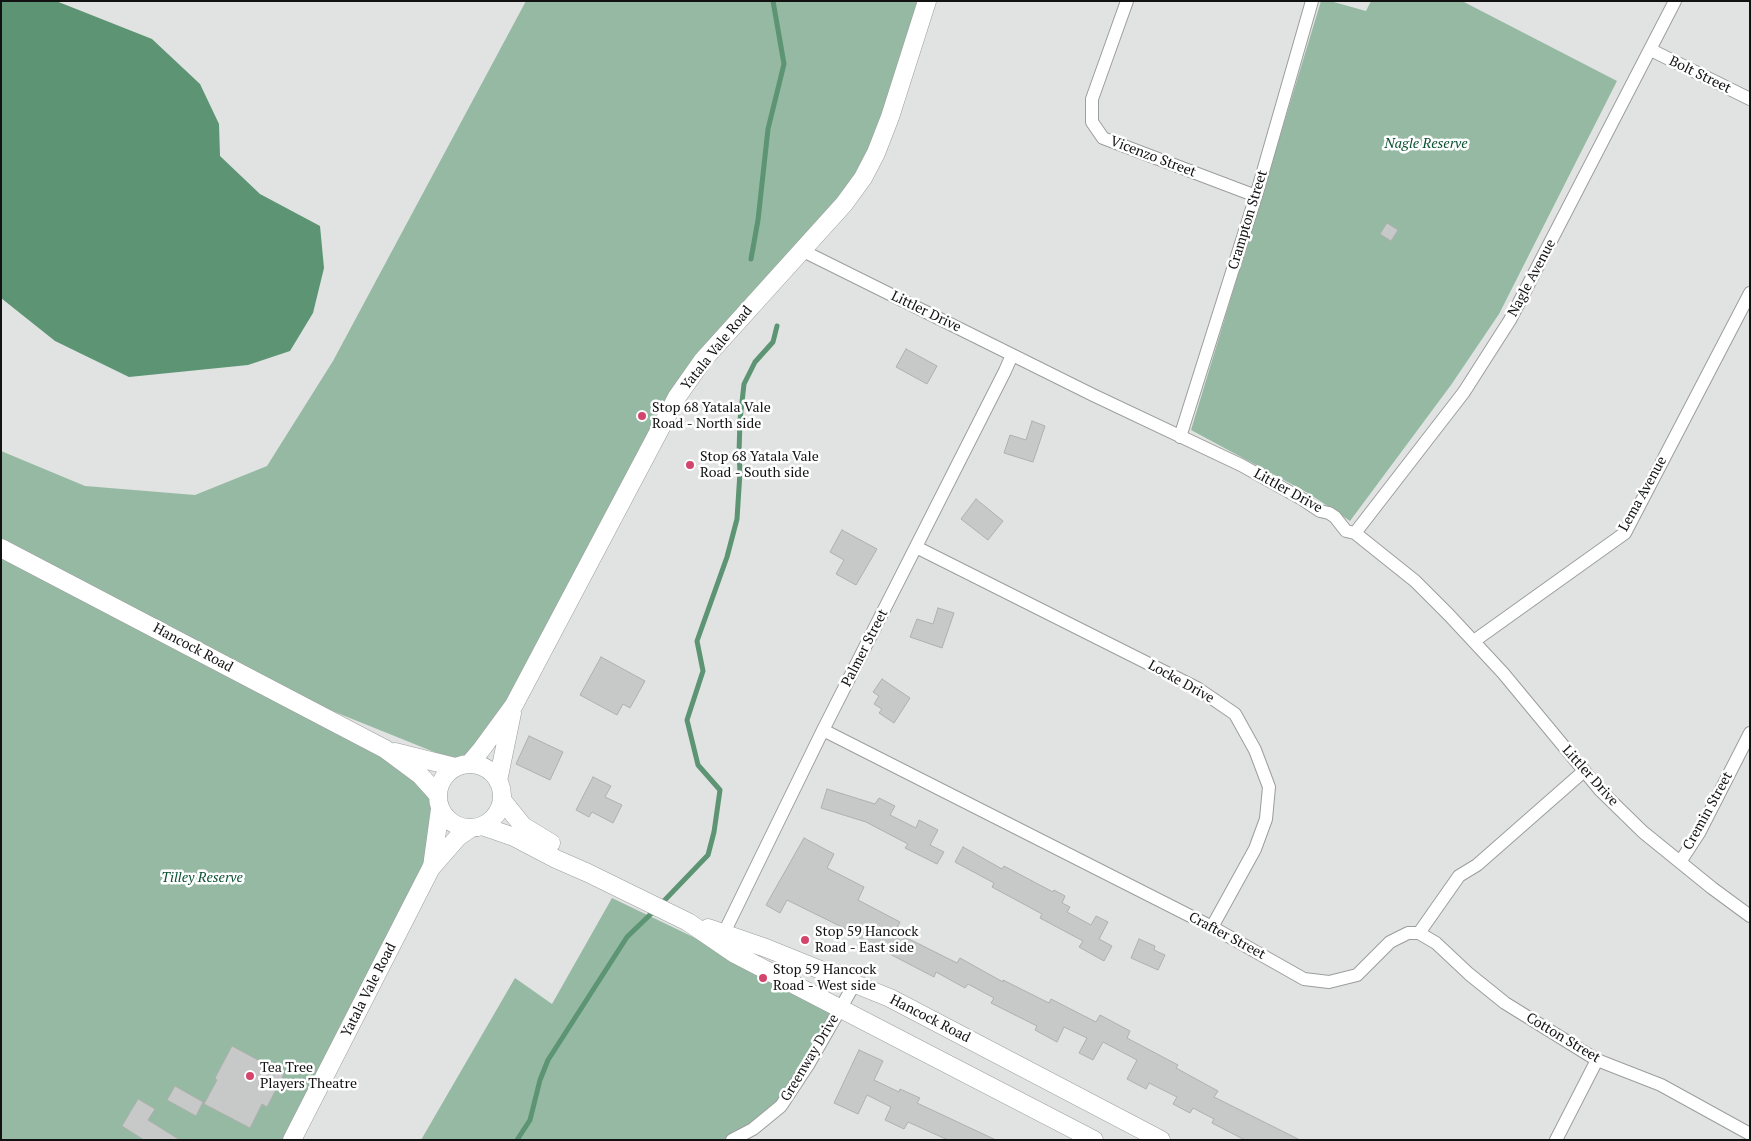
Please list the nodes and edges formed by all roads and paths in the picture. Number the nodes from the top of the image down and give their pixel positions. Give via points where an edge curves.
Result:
1 (927, 1) edge
2 (1127, 1) edge
3 (1312, 1) edge
4 (1675, 1) edge
5 (1651, 50) junction
6 (1750, 100) edge
7 (1256, 196) junction
8 (802, 250) junction
9 (1750, 293) edge
10 (1012, 354) junction
11 (1180, 437) junction
12 (1355, 533) junction
13 (916, 547) junction
14 (1, 548) edge
15 (1474, 641) junction
16 (514, 705) junction
17 (823, 730) junction
18 (1750, 733) edge
19 (385, 749) junction
20 (462, 765) junction
21 (1584, 771) junction
22 (498, 781) junction
23 (502, 800) junction
24 (439, 802) junction
25 (476, 827) junction
26 (1680, 862) junction
27 (431, 868) junction
28 (588, 873) junction
29 (1750, 916) edge
30 (1212, 927) junction
31 (1419, 933) junction
32 (722, 938) junction
33 (855, 983) junction
34 (841, 1008) junction
35 (1597, 1060) junction
36 (1750, 1134) edge
37 (292, 1140) edge
38 (732, 1140) edge
39 (1094, 1140) edge
40 (1160, 1140) edge
41 (1556, 1140) edge

1 - 8 main road, Yatala Vale Road via 876,153 844,204
2 - 7 street, Vicenzo Street via 1092,99 1092,122 1103,138
3 - 7 street, Crampton Street
4 - 5 street, Nagle Avenue
5 - 6 street, Bolt Street
5 - 12 street, Nagle Avenue via 1510,320 1464,392
7 - 11 street, Crampton Street
8 - 10 street, Littler Drive
8 - 16 main road, Yatala Vale Road via 703,360 677,397
9 - 15 street, Lema Avenue via 1625,533
10 - 11 street, Littler Drive
10 - 13 street, Palmer Street
11 - 12 street, Littler Drive via 1241,465 1320,511 1329,513 1346,531
12 - 15 street, Littler Drive via 1415,581
13 - 17 street, Palmer Street
13 - 30 street, Locke Drive via 1197,688 1235,714 1255,750 1269,787 1266,819 1255,849
14 - 19 main road, Hancock Road
15 - 21 street, Littler Drive
16 - 20 main road, Yatala Vale Road via 481,750
16 - 22 main road, Yatala Vale Road
17 - 30 street, Crafter Street
17 - 32 street, Palmer Street
18 - 26 street, Cremin Street
19 - 20 main road, Hancock Road
19 - 24 main road, Hancock Road via 420,775
20 - 22 main road via 480,765
20 - 24 main road via 444,777 439,785
21 - 26 street, Littler Drive via 1643,832
21 - 31 street via 1477,865 1458,876
22 - 23 main road
23 - 25 main road via 495,816
23 - 28 main road, Hancock Road via 523,826 573,857
24 - 25 main road via 450,822
24 - 27 main road, Yatala Vale Road
25 - 27 main road, Yatala Vale Road via 458,837
25 - 28 main road, Hancock Road via 514,837
26 - 29 street, Littler Drive
27 - 37 main road, Yatala Vale Road
28 - 32 main road, Hancock Road
30 - 31 street, Crafter Street via 1304,979 1329,982 1357,975 1390,942 1408,933
31 - 35 street, Cotton Street via 1436,943 1505,1003
32 - 33 main road, Hancock Road via 766,948
32 - 34 main road, Hancock Road via 735,954
33 - 34 street, Greenway Drive
33 - 40 main road, Hancock Road via 890,998
34 - 38 street, Greenway Drive via 781,1106 753,1129
34 - 39 main road, Hancock Road
35 - 36 street, Cotton Street via 1661,1085
35 - 41 street

